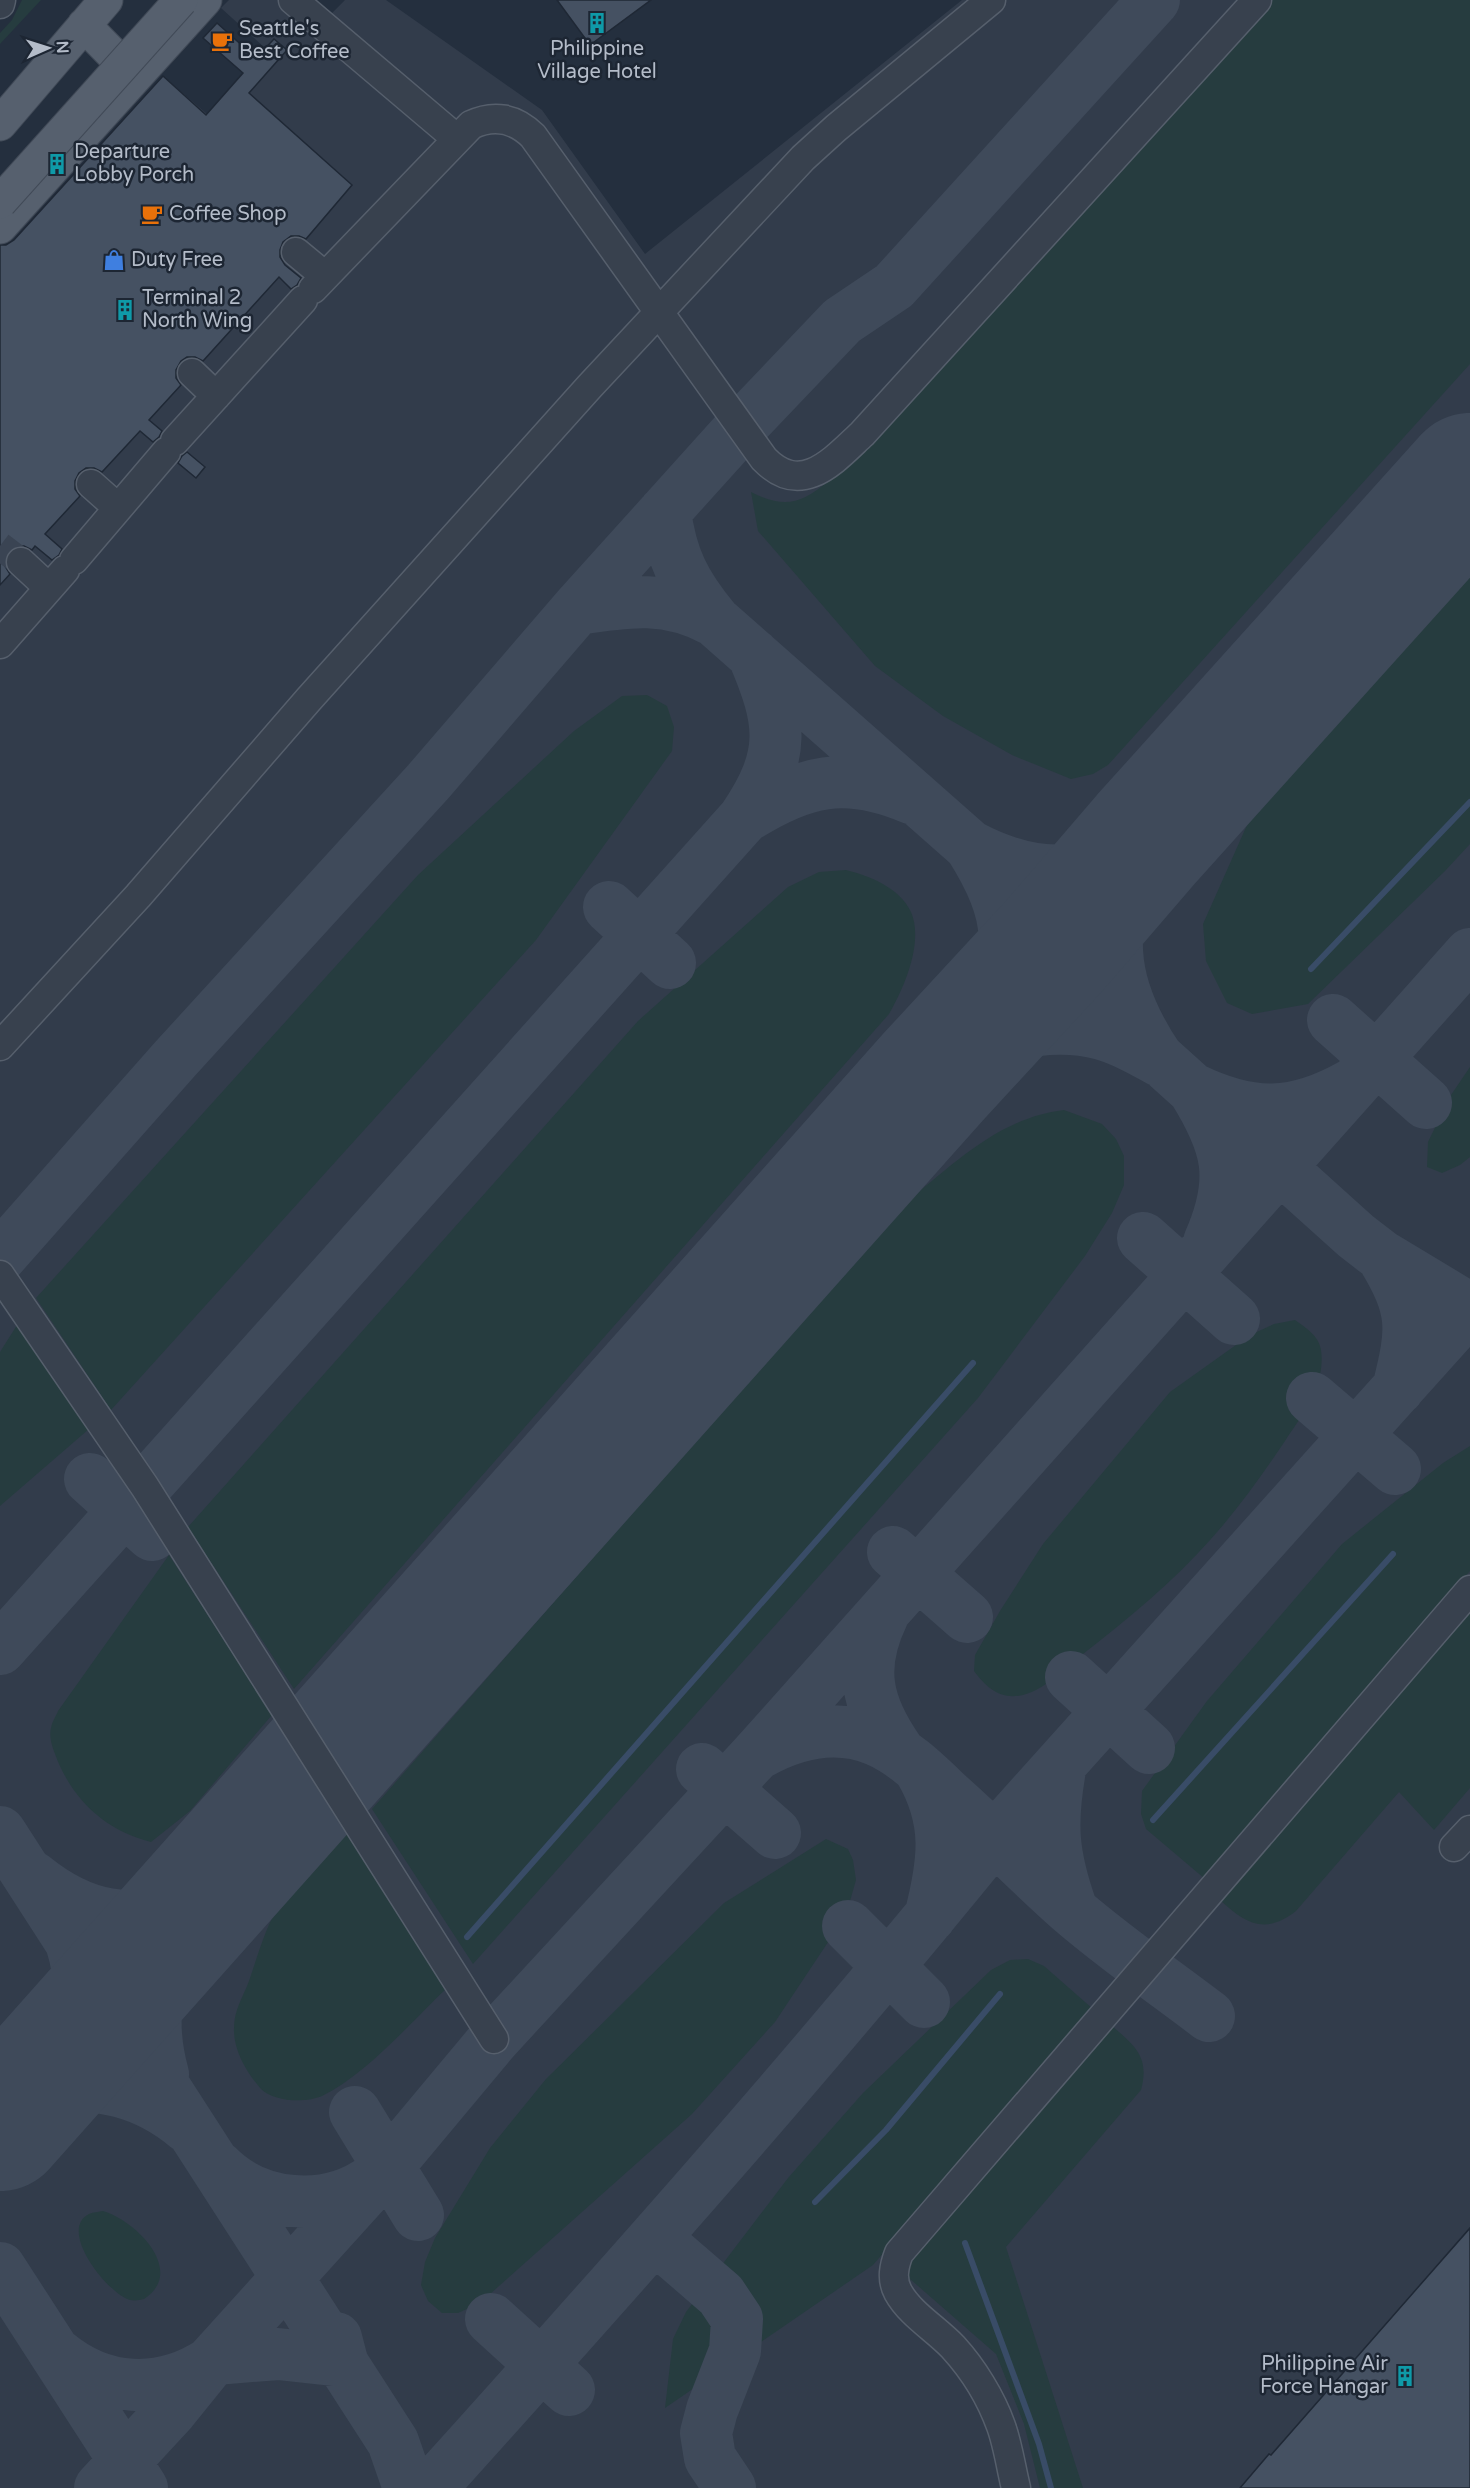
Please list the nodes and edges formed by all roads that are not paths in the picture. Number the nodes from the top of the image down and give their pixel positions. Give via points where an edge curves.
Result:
1 (106, 0) edge
2 (181, 0) edge
3 (205, 0) edge
4 (293, 0) edge
5 (991, 0) edge
6 (1257, 0) edge
7 (84, 25) junction
8 (135, 77) junction
9 (0, 124) edge
10 (457, 139) junction
11 (0, 202) edge
12 (0, 227) edge
13 (296, 252) dead end
14 (313, 288) junction
15 (659, 313) junction
16 (192, 373) dead end
17 (216, 396) junction
18 (91, 484) dead end
19 (118, 508) junction
20 (21, 562) tunnel mouth
21 (63, 573) junction
22 (0, 644) edge
23 (0, 1046) edge
24 (0, 1275) edge
25 (1470, 1590) edge
26 (494, 2039) dead end
27 (1016, 2488) edge

1 - 7 main road
2 - 11 main road, bridge
3 - 8 main road
4 - 10 lane
5 - 15 lane via 803,158
6 - 15 lane via 862,434 818,473 788,474 773,468
7 - 8 main road
7 - 9 main road
8 - 12 main road
10 - 14 lane
10 - 15 lane via 483,119 513,121 526,129
13 - 14 lane
14 - 17 lane
15 - 23 lane
16 - 17 lane
17 - 19 lane
18 - 19 lane
19 - 21 lane
20 - 21 lane
21 - 22 lane
24 - 26 lane via 145,1487
25 - 27 lane via 899,2253 893,2279 898,2292 954,2348 982,2386 1001,2426

